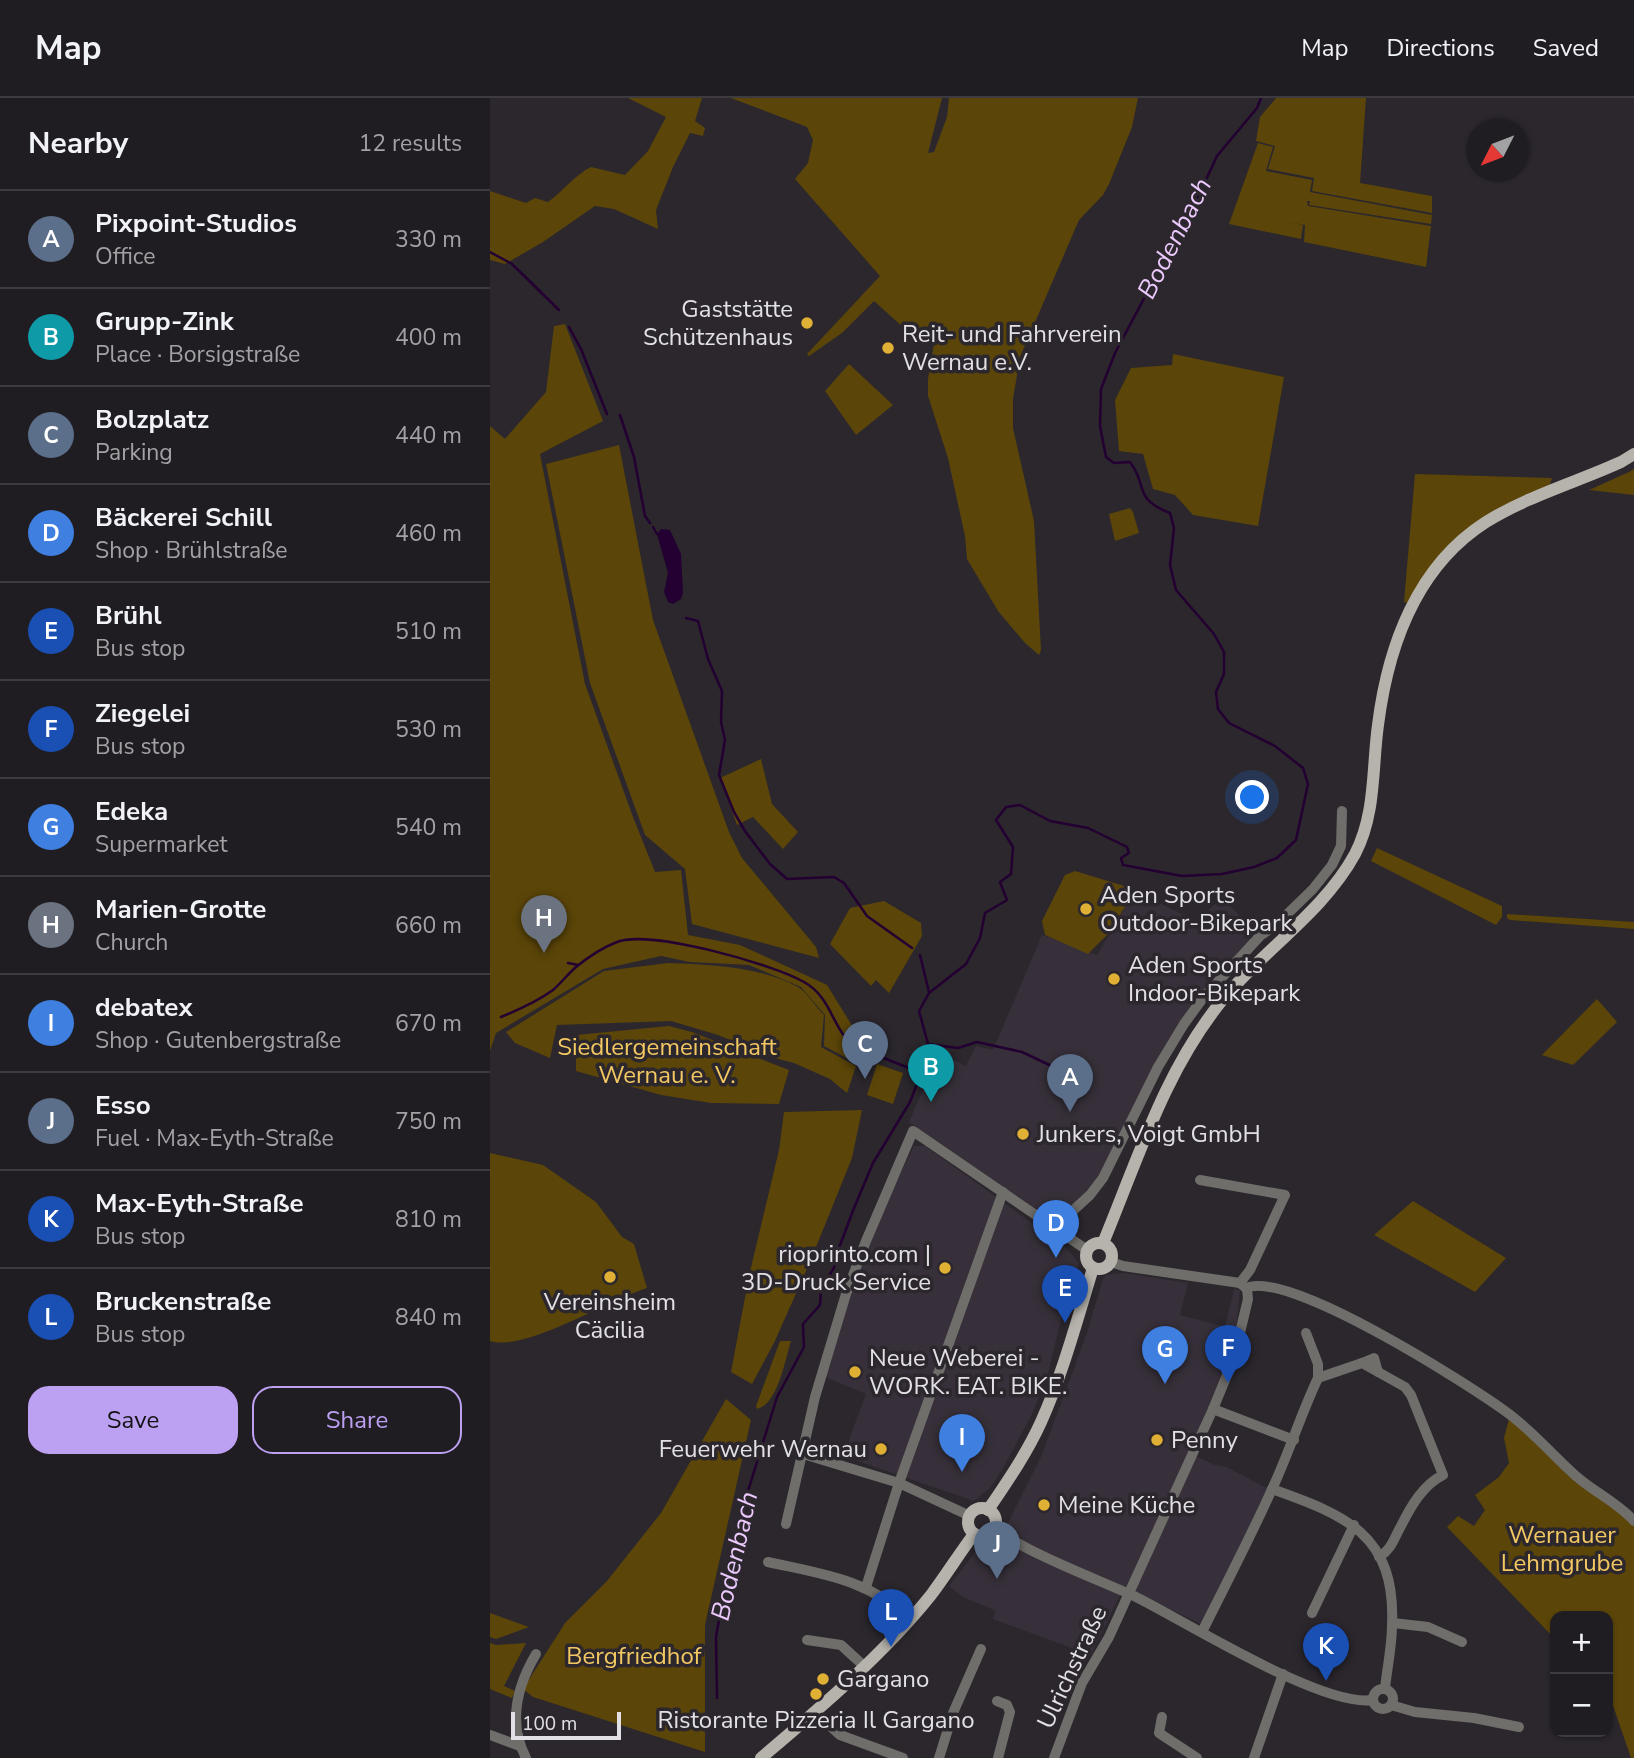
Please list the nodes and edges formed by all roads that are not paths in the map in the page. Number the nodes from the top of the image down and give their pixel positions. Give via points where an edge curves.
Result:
1 (1634, 454) edge
2 (1342, 811) dead end
3 (1200, 1180) dead end
4 (1003, 1192) junction
5 (1054, 1228) junction
6 (1103, 1243) junction
7 (1087, 1250) junction
8 (1111, 1262) junction
9 (1093, 1268) junction
10 (1243, 1285) junction
11 (1306, 1333) dead end
12 (1318, 1378) junction
13 (1213, 1409) junction
14 (1294, 1440) junction
15 (803, 1454) junction
16 (899, 1483) junction
17 (1272, 1489) junction
18 (988, 1510) junction
19 (970, 1516) junction
20 (1634, 1521) edge
21 (786, 1524) dead end
22 (1354, 1525) junction
23 (994, 1530) junction
24 (974, 1534) junction
25 (1379, 1557) junction
26 (768, 1562) dead end
27 (866, 1587) junction
28 (1129, 1594) junction
29 (1312, 1613) dead end
30 (909, 1619) junction
31 (1393, 1623) junction
32 (1202, 1632) junction
33 (807, 1640) dead end
34 (1462, 1642) dead end
35 (981, 1649) dead end
36 (536, 1654) dead end
37 (864, 1666) junction
38 (1283, 1674) junction
39 (1385, 1689) junction
40 (1373, 1700) junction
41 (997, 1701) dead end
42 (1391, 1704) junction
43 (815, 1712) junction
44 (1163, 1717) dead end
45 (1519, 1727) dead end
46 (490, 1735) edge
47 (520, 1746) junction
48 (526, 1758) edge
49 (761, 1758) edge
50 (903, 1758) edge
51 (939, 1758) edge
52 (999, 1758) edge
53 (1054, 1758) edge
54 (1197, 1758) edge
55 (1254, 1758) edge

1 - 6 main road via 1489,521 1450,551 1425,582 1392,655 1377,725 1371,805 1355,852 1332,887 1224,998 1187,1050 1157,1110
2 - 5 street via 1340,846 1332,864 1313,889 1260,936 1203,998 1157,1069 1103,1178
3 - 10 street via 1285,1195
4 - 5 street
4 - 15 street via 913,1131 846,1294
4 - 16 street
5 - 7 street
6 - 7 main road
6 - 8 main road via 1111,1250
7 - 9 main road via 1086,1261
8 - 9 main road via 1105,1269
8 - 10 street
9 - 18 main road via 1040,1424
10 - 13 street, Ulrichstraße via 1248,1299 1240,1339
10 - 20 street via 1294,1292 1317,1301 1418,1355 1507,1412 1577,1477
11 - 12 street via 1318,1364
12 - 14 street via 1298,1419
12 - 25 street via 1362,1363 1405,1387 1443,1475 1418,1496 1390,1550
13 - 14 street
13 - 28 street, Ulrichstraße
14 - 17 street
15 - 16 street
15 - 21 street
16 - 19 street
16 - 27 street
17 - 22 street
17 - 32 street
18 - 19 main road via 978,1509
18 - 23 main road via 994,1517
19 - 24 main road via 969,1528
22 - 25 street
22 - 29 street
23 - 24 main road via 983,1536
23 - 28 street
24 - 30 main road
25 - 31 street via 1386,1572
26 - 27 street
27 - 30 street
28 - 32 street
28 - 53 street, Ulrichstraße via 1082,1683
30 - 37 main road
31 - 34 street via 1428,1627
31 - 39 street
32 - 38 street
33 - 37 street via 841,1645
35 - 51 street
36 - 47 street via 517,1702
37 - 43 main road
38 - 40 street via 1332,1694
38 - 55 street
39 - 40 street via 1377,1691
39 - 42 street via 1393,1697
40 - 42 street via 1381,1709
41 - 52 street via 1010,1712
42 - 45 street via 1415,1712
43 - 49 main road
43 - 50 street via 850,1740
44 - 54 street via 1159,1733
46 - 47 street
47 - 48 street

